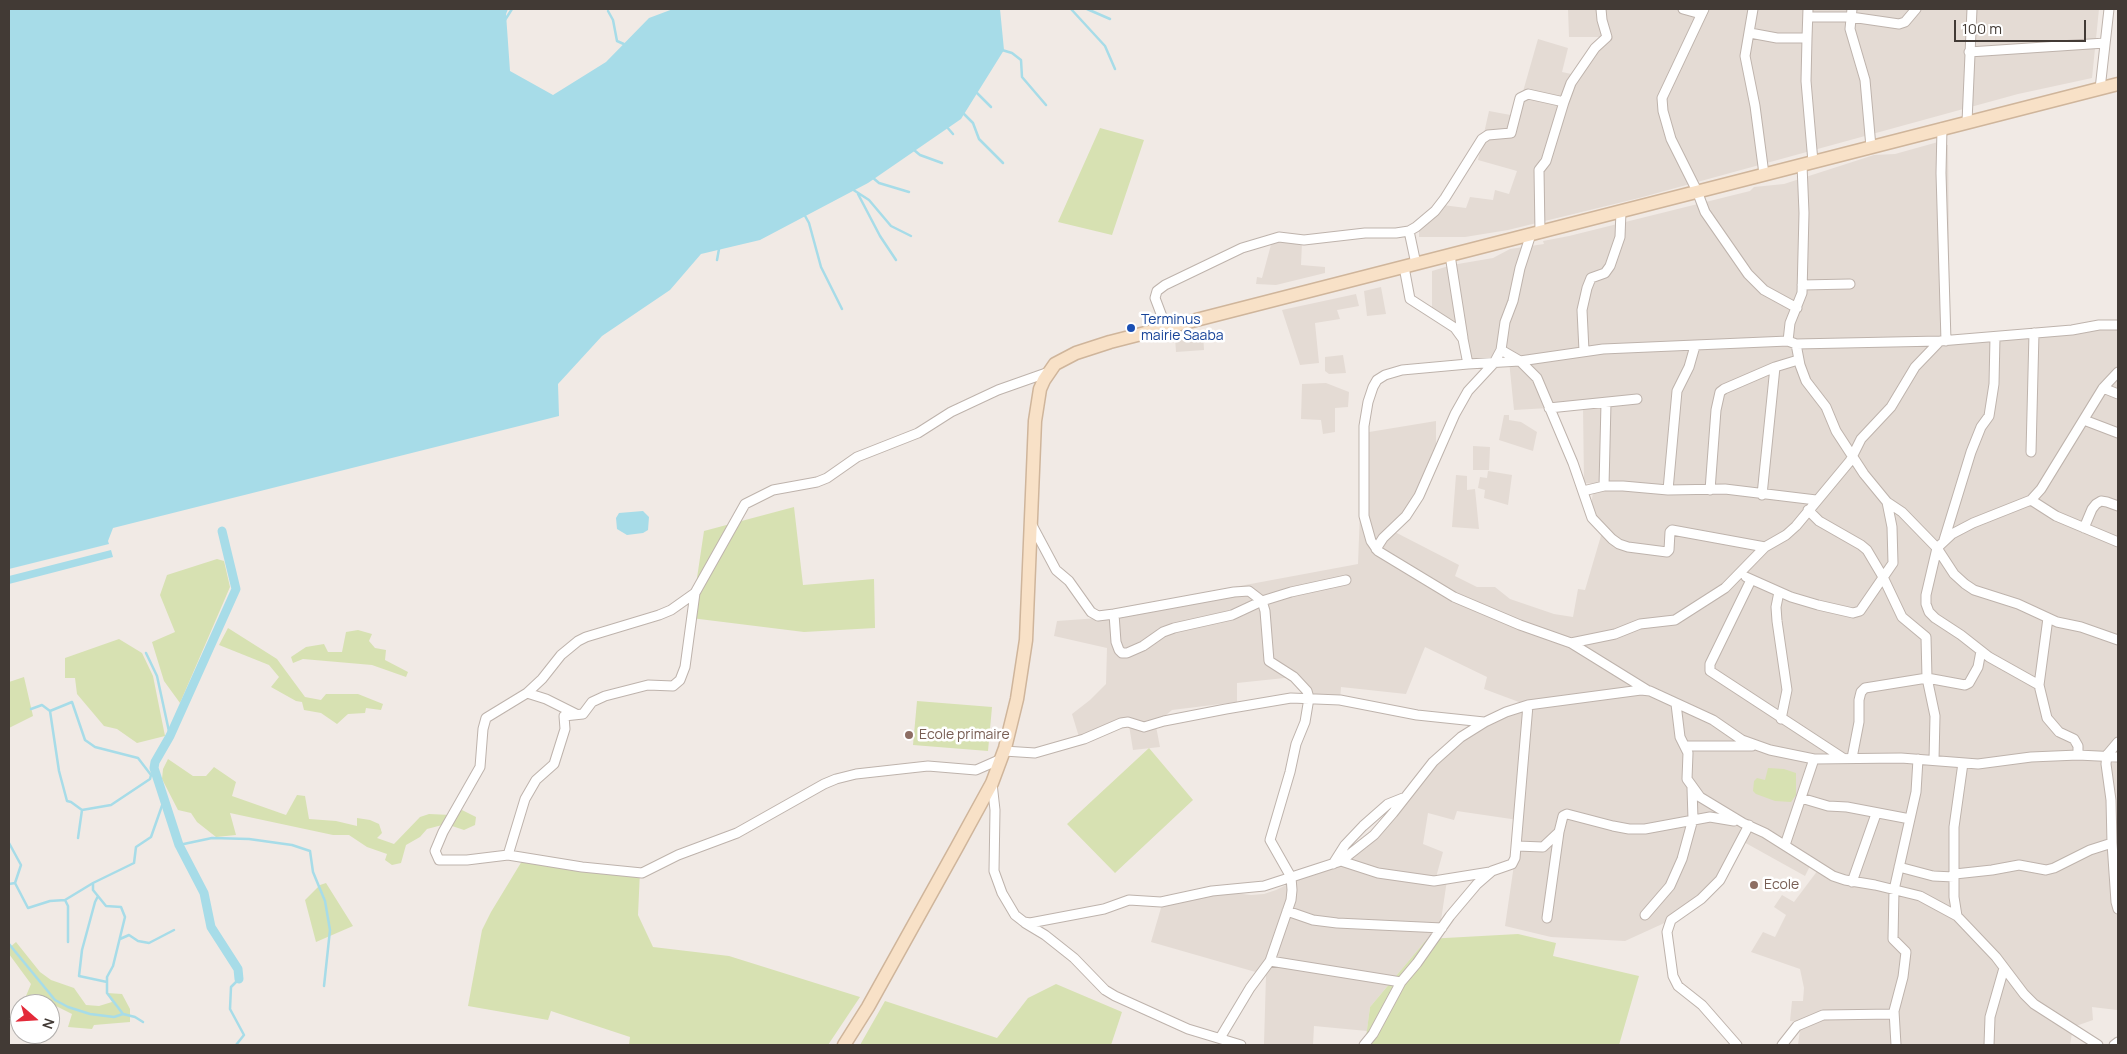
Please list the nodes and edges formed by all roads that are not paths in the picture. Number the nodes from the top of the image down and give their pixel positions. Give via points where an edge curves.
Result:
1 (1601, 9) edge
2 (1683, 9) edge
3 (1753, 9) edge
4 (1916, 9) edge
5 (1972, 9) edge
6 (2109, 9) edge
7 (1703, 11) edge
8 (1808, 13) edge
9 (1852, 13) edge
10 (1750, 33) junction
11 (1807, 38) junction
12 (2105, 43) junction
13 (1969, 52) junction
14 (2118, 84) edge
15 (2100, 88) junction
16 (1564, 102) junction
17 (1967, 122) junction
18 (1942, 128) junction
19 (1871, 147) junction
20 (1807, 163) junction
21 (1764, 174) junction
22 (1697, 192) junction
23 (1621, 211) junction
24 (1409, 231) junction
25 (1535, 233) junction
26 (1450, 255) junction
27 (1410, 265) junction
28 (1850, 284) dead end
29 (1802, 285) junction
30 (1797, 308) junction
31 (2118, 325) edge
32 (1166, 328) junction
33 (2034, 333) junction
34 (1995, 336) junction
35 (1463, 339) junction
36 (1943, 341) junction
37 (1792, 342) junction
38 (1695, 346) junction
39 (1501, 350) junction
40 (1584, 351) junction
41 (1798, 360) junction
42 (1520, 361) junction
43 (1494, 363) junction
44 (1468, 364) junction
45 (1775, 367) junction
46 (1049, 372) junction
47 (2118, 372) edge
48 (2103, 388) junction
49 (2118, 394) edge
50 (1637, 399) dead end
51 (1606, 403) junction
52 (1549, 408) junction
53 (2084, 420) junction
54 (2118, 433) edge
55 (2031, 452) dead end
56 (1853, 454) junction
57 (1604, 486) junction
58 (1668, 490) junction
59 (1710, 490) junction
60 (1583, 491) junction
61 (1762, 495) junction
62 (1816, 500) junction
63 (2031, 500) junction
64 (1887, 502) junction
65 (2118, 506) edge
66 (1808, 510) junction
67 (1031, 523) junction
68 (2084, 528) junction
69 (1944, 540) junction
70 (2118, 542) edge
71 (1765, 547) junction
72 (1376, 548) junction
73 (1937, 548) junction
74 (1739, 574) junction
75 (1883, 577) junction
76 (1346, 580) dead end
77 (1751, 580) junction
78 (695, 592) junction
79 (1778, 592) junction
80 (1262, 601) junction
81 (1114, 614) junction
82 (2048, 618) junction
83 (2118, 640) edge
84 (1571, 643) junction
85 (1981, 651) junction
86 (1927, 678) junction
87 (538, 683) junction
88 (2040, 685) junction
89 (527, 692) junction
90 (1650, 692) junction
91 (542, 697) junction
92 (1309, 698) junction
93 (1676, 704) junction
94 (1528, 705) junction
95 (560, 707) junction
96 (576, 714) junction
97 (564, 716) junction
98 (1782, 718) junction
99 (1484, 722) junction
100 (2118, 742) edge
101 (1685, 746) junction
102 (1757, 746) junction
103 (1002, 755) junction
104 (2078, 755) junction
105 (2107, 755) junction
106 (2118, 757) edge
107 (1847, 758) junction
108 (1814, 759) junction
109 (1918, 759) junction
110 (1934, 760) junction
111 (1963, 763) junction
112 (992, 783) junction
113 (1692, 788) junction
114 (1403, 798) junction
115 (1801, 798) junction
116 (2115, 800) edge
117 (1876, 814) junction
118 (1693, 819) junction
119 (1910, 820) junction
120 (1746, 824) junction
121 (1559, 832) junction
122 (2112, 844) junction
123 (1785, 845) junction
124 (1517, 846) junction
125 (508, 855) junction
126 (1337, 862) junction
127 (1899, 867) junction
128 (1492, 871) junction
129 (1955, 876) junction
130 (1291, 877) junction
131 (1852, 882) junction
132 (1894, 890) junction
133 (2118, 909) edge
134 (1287, 911) junction
135 (1646, 915) dead end
136 (1957, 916) junction
137 (1547, 918) dead end
138 (1024, 922) junction
139 (1442, 928) junction
140 (1270, 961) junction
141 (2004, 968) junction
142 (1401, 982) junction
143 (1894, 1014) junction
144 (1220, 1038) junction
145 (2118, 1042) edge
146 (844, 1045) edge
147 (1241, 1045) edge
148 (1364, 1045) edge
149 (1738, 1045) edge
150 (1782, 1045) edge
151 (1896, 1045) edge
152 (1990, 1045) edge
153 (2098, 1045) edge
154 (2114, 1045) edge

1 - 16 street via 1607,37 1595,48 1571,83
2 - 7 street
3 - 10 street
4 - 9 street via 1902,24
5 - 13 street
6 - 12 street
7 - 22 street via 1662,98 1671,139
8 - 9 street
8 - 11 street
9 - 19 street via 1850,29 1865,80
10 - 11 street via 1777,38
10 - 21 street via 1745,56
11 - 20 street
12 - 13 street
12 - 15 street
13 - 17 street
14 - 15 street
15 - 17 street
16 - 24 street via 1528,94 1520,98 1511,133 1488,135 1482,139 1435,211
16 - 25 street via 1546,162 1538,170
17 - 18 street
18 - 19 street
18 - 36 street
19 - 20 street
20 - 21 street
20 - 29 street
21 - 22 street
22 - 23 street
22 - 30 street via 1704,212 1756,283
23 - 25 street
23 - 40 street via 1620,237 1610,266 1605,274 1591,278 1587,288 1582,310
24 - 27 street
24 - 32 street via 1304,240 1279,237 1242,248 1165,285 1157,292 1155,298
25 - 26 street
25 - 39 street via 1520,268
26 - 27 street
26 - 35 street
27 - 32 street
27 - 35 street via 1410,299 1453,326
28 - 29 street
29 - 30 street via 1802,297
30 - 37 street via 1790,323
31 - 33 street
32 - 46 street via 1092,347 1063,359
33 - 34 street
33 - 55 street
34 - 36 street
34 - 69 street via 1994,384 1989,416 1971,452
35 - 44 street
36 - 37 street
36 - 56 street via 1915,367 1891,407 1861,439
37 - 38 street
37 - 41 street
38 - 40 street
38 - 58 street via 1677,391
39 - 42 street
39 - 43 street
40 - 42 street
41 - 45 street
41 - 56 street via 1806,381 1826,407 1836,430
42 - 43 street
42 - 52 street via 1537,378
43 - 44 street
43 - 72 street via 1463,399 1419,496 1406,516
44 - 72 street via 1402,370 1385,375 1373,387 1364,426 1364,516
45 - 59 street via 1720,392
45 - 61 street
46 - 67 street via 1040,389 1035,428
46 - 78 street via 957,408 918,433 857,457 818,482 773,490 751,500 741,510
47 - 48 street
48 - 49 street
48 - 53 street
50 - 51 street
51 - 52 street
51 - 57 street
52 - 60 street
53 - 54 street
53 - 63 street
56 - 62 street
56 - 64 street via 1864,474
57 - 58 street
57 - 60 street
58 - 59 street
59 - 61 street
60 - 71 street via 1596,524 1612,539 1628,547 1667,552 1672,530
61 - 62 street
62 - 66 street
63 - 68 street
63 - 69 street via 1973,523
64 - 73 street via 1902,512
64 - 75 street via 1893,556
65 - 68 street via 2107,502 2096,504
66 - 71 street via 1790,533
66 - 75 street via 1819,521 1861,545
67 - 81 street via 1056,570 1069,581 1091,612 1098,616
67 - 103 street via 1022,672
68 - 70 street
69 - 73 street
71 - 74 street
72 - 84 street via 1454,597
73 - 82 street via 1954,574 1969,587
73 - 85 street via 1926,595 1929,612
74 - 77 street
74 - 84 street via 1725,588 1675,620 1640,624 1615,634
75 - 79 street via 1860,611 1853,613
75 - 86 street via 1902,617 1926,637
76 - 80 street
77 - 79 street
77 - 98 street via 1709,668
78 - 87 street via 665,613 578,641 561,654
78 - 96 street via 685,667 676,684 668,687 648,685 605,696 592,702 583,714
79 - 98 street via 1777,621 1787,690
80 - 81 street via 1245,590
80 - 81 street via 1232,615 1163,632 1127,653 1119,650
80 - 92 street via 1267,620 1268,660 1294,677
82 - 83 street
82 - 88 street
84 - 90 street
85 - 86 street via 1978,667 1967,684
85 - 88 street via 2010,671
86 - 107 street via 1865,688 1861,692 1859,722
86 - 110 street via 1935,716
87 - 89 street
87 - 91 street
88 - 104 street via 2047,718 2059,732 2074,739
89 - 91 street
89 - 125 street via 486,718 482,729 480,767 436,851 440,860
90 - 93 street
90 - 94 street via 1640,690
91 - 95 street
92 - 99 street
92 - 103 street via 1265,702 1144,727 1122,723 1084,739 1035,753
92 - 130 street via 1270,840
93 - 101 street via 1680,737
93 - 102 street via 1713,720
94 - 99 street
94 - 124 street
95 - 96 street
95 - 97 street
96 - 97 street
97 - 125 street via 565,729 554,764 536,780 524,799
98 - 107 street
99 - 114 street via 1433,762
100 - 105 street
101 - 102 street
101 - 113 street via 1688,753 1687,780
102 - 108 street
103 - 112 street
103 - 125 street via 976,770 928,766 845,776 824,784 737,833 678,855 642,873
104 - 105 street
104 - 111 street
105 - 106 street
105 - 116 street
107 - 108 street
107 - 109 street
108 - 115 street
109 - 110 street
109 - 119 street
110 - 111 street
111 - 129 street via 1954,827
112 - 138 street via 994,871 1008,903
112 - 146 street
113 - 118 street
113 - 120 street via 1700,797
114 - 126 street via 1374,835
114 - 126 street via 1388,804 1363,826 1345,845
115 - 117 street
115 - 123 street
116 - 122 street
117 - 119 street
117 - 131 street
118 - 120 street via 1710,817
118 - 121 street via 1629,829 1567,814
118 - 135 street via 1682,859 1670,886
119 - 127 street
120 - 123 street
120 - 149 street via 1720,880 1702,900 1671,920 1667,932 1673,976 1678,986 1702,1006
121 - 124 street via 1544,847
121 - 137 street
122 - 129 street via 2046,870 2019,865
122 - 133 street
123 - 131 street via 1833,876
124 - 128 street via 1512,864
126 - 128 street via 1378,873 1434,881
126 - 130 street
127 - 129 street via 1933,876
127 - 132 street
128 - 139 street via 1477,884
129 - 136 street
130 - 134 street via 1292,890
130 - 138 street via 1264,886 1212,891 1161,902 1129,900 1070,917
131 - 132 street
132 - 136 street via 1920,896
132 - 143 street via 1893,939 1906,952
134 - 139 street via 1329,922
134 - 140 street
136 - 141 street
138 - 144 street via 1074,958 1110,993 1188,1029
139 - 142 street
140 - 142 street
140 - 144 street
141 - 152 street via 1990,1017
141 - 153 street via 2034,1004
142 - 148 street
143 - 150 street via 1822,1015 1797,1026
143 - 151 street
144 - 147 street
145 - 154 street

